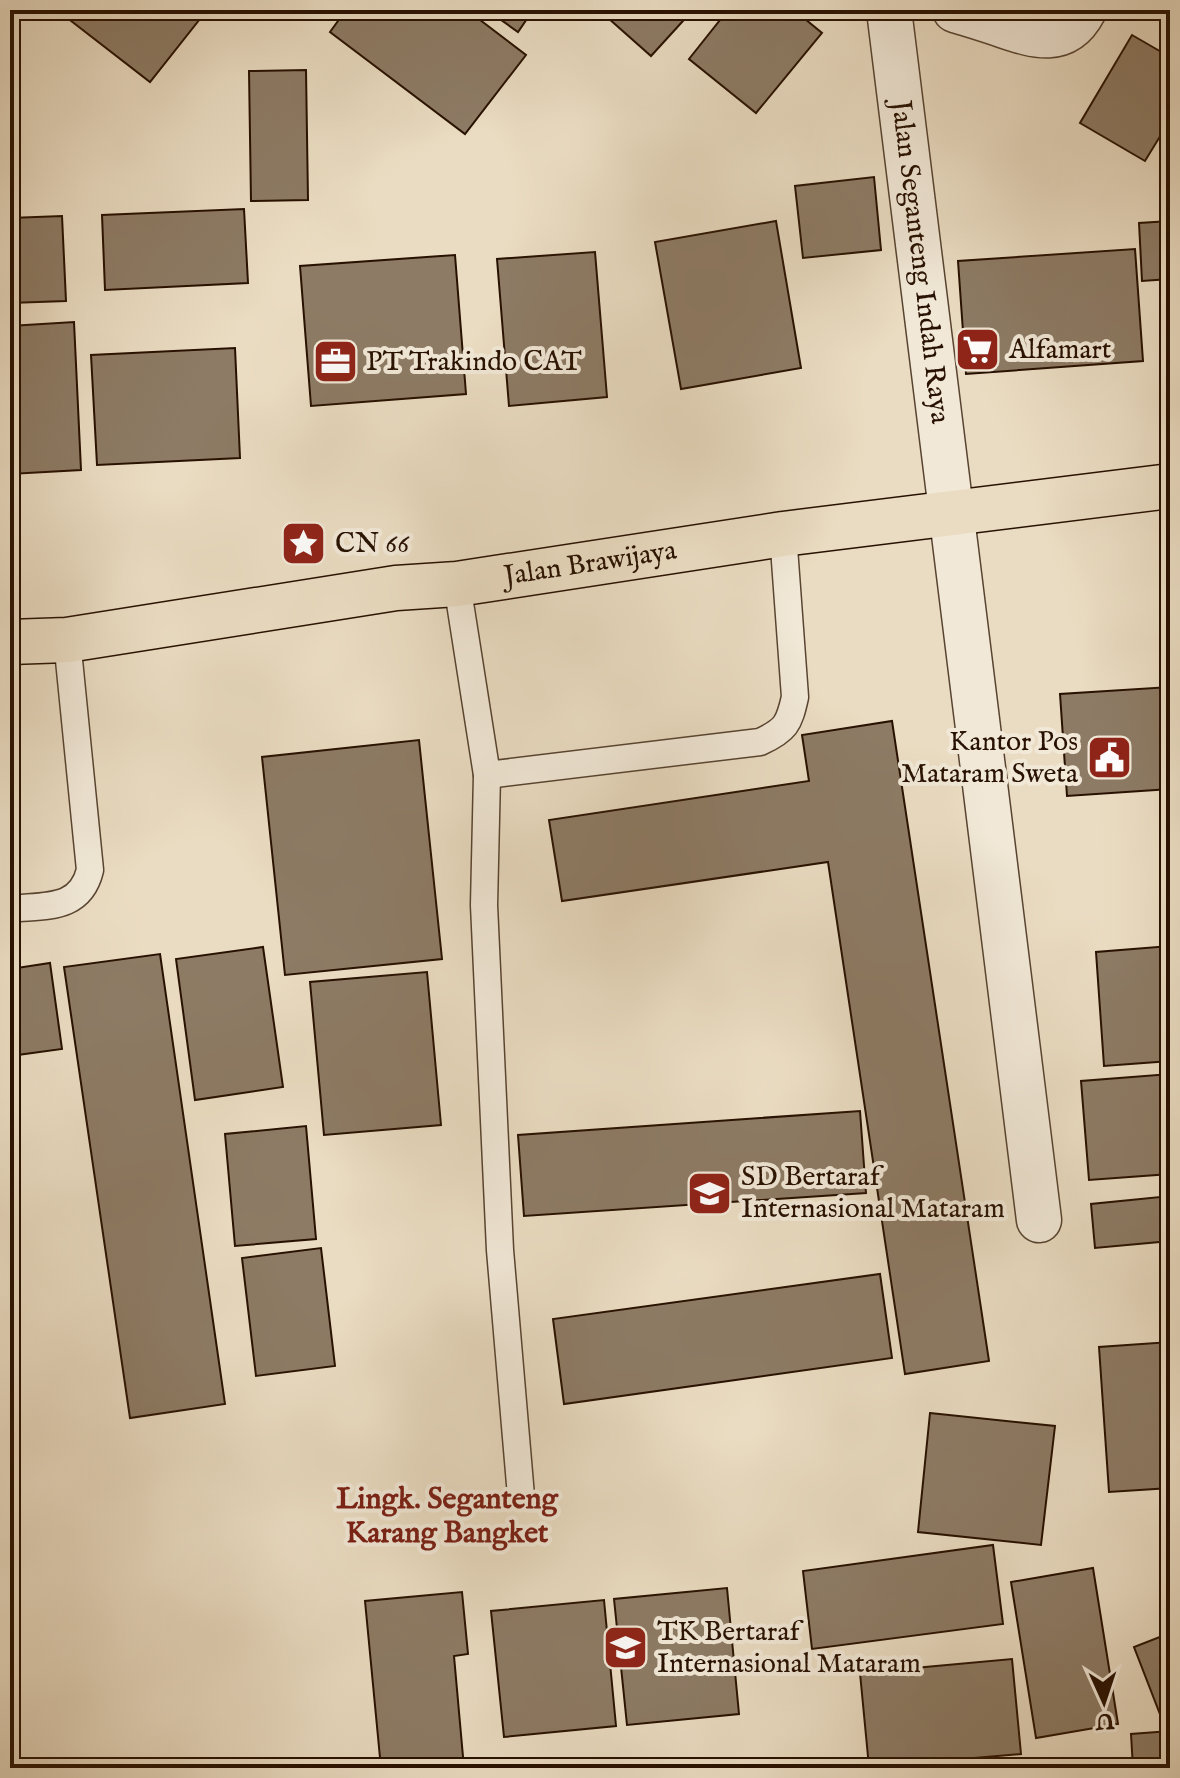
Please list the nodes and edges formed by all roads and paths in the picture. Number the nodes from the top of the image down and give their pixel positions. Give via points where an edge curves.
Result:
1 (889, 10) edge
2 (955, 10) edge
3 (1084, 10) edge
4 (1170, 486) edge
5 (950, 515) junction
6 (783, 534) junction
7 (457, 584) junction
8 (67, 640) junction
9 (10, 642) edge
10 (487, 775) junction
11 (10, 909) edge
12 (1039, 1220) dead end
13 (521, 1496) dead end

1 - 5 street, Jalan Seganteng Indah Raya
2 - 3 street via 1040,36 1064,31
4 - 5 main road, Jalan Brawijaya
5 - 6 main road, Jalan Brawijaya
5 - 12 street, Jalan Seganteng Indah Raya
6 - 7 main road, Jalan Brawijaya
6 - 10 lane via 795,697 791,719 780,733 760,742
7 - 8 main road, Jalan Brawijaya via 396,588
7 - 10 lane
8 - 9 main road, Jalan Brawijaya
8 - 11 lane via 90,870 77,897 62,904
10 - 13 lane via 484,905 500,1250

